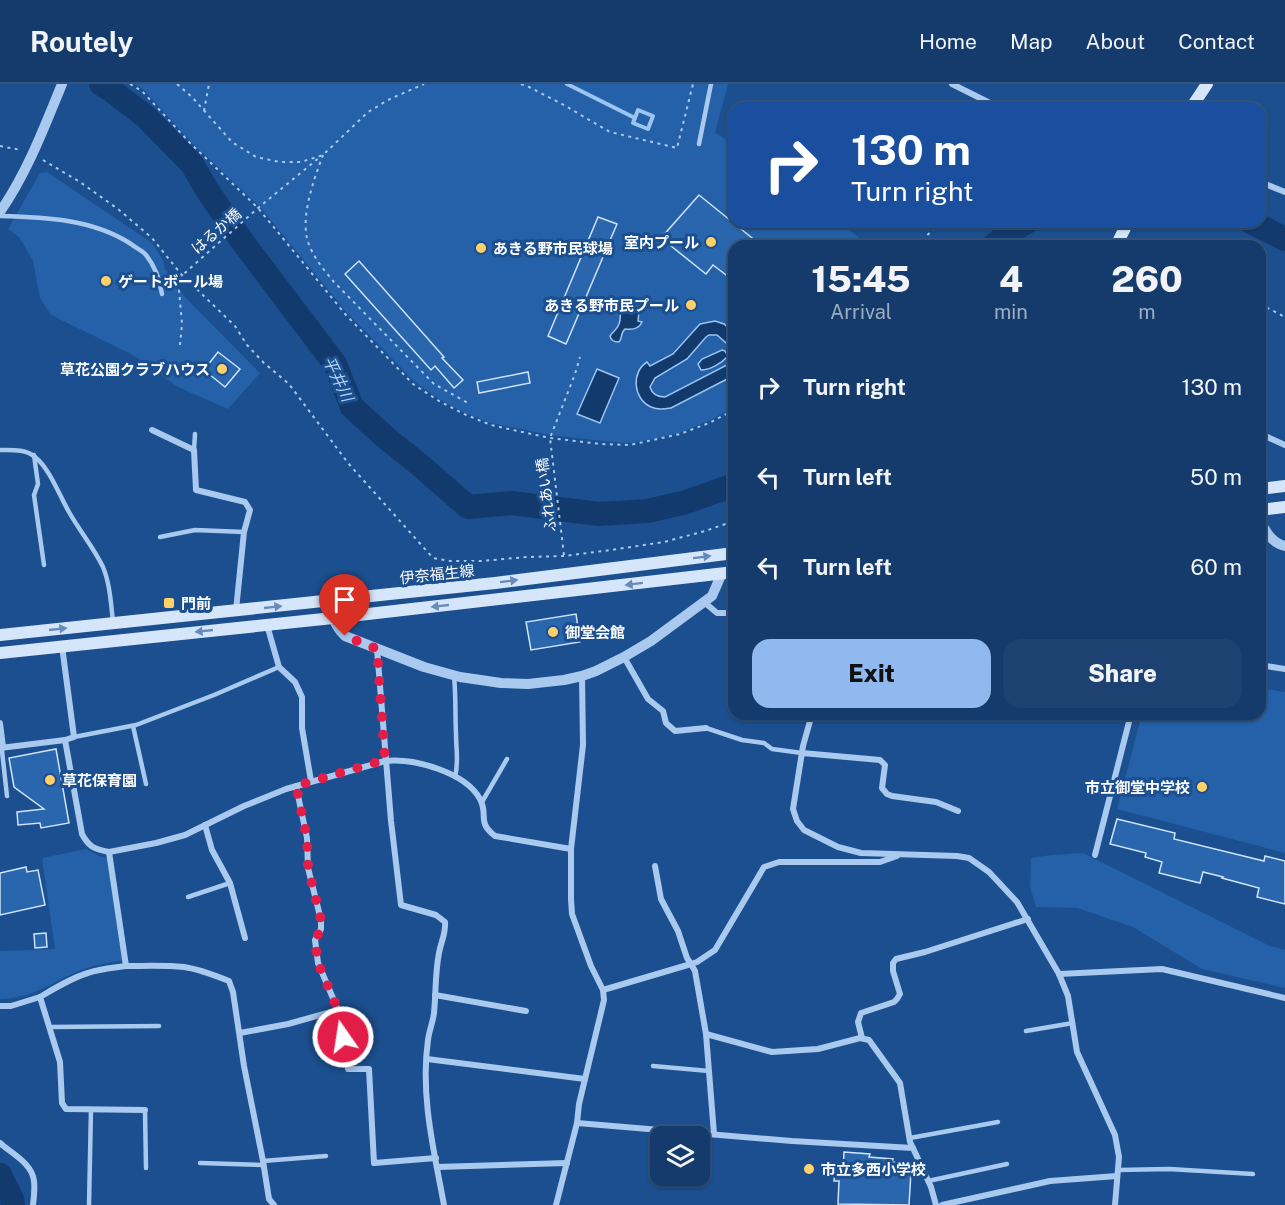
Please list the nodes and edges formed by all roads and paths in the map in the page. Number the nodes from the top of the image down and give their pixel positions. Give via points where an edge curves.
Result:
1 (62, 84) edge
2 (130, 84) edge
3 (177, 84) edge
4 (209, 84) edge
5 (424, 84) edge
6 (521, 84) edge
7 (693, 84) edge
8 (711, 84) edge
9 (952, 84) edge
10 (1207, 84) edge
11 (988, 102) edge
12 (1195, 102) edge
13 (204, 111) junction
14 (699, 144) dead end
15 (0, 146) edge
16 (35, 149) junction
17 (323, 155) junction
18 (1266, 184) edge
19 (1285, 192) edge
20 (258, 208) junction
21 (0, 214) edge
22 (934, 228) edge
23 (923, 240) edge
24 (181, 274) junction
25 (162, 294) dead end
26 (1266, 307) edge
27 (1285, 317) edge
28 (180, 345) dead end
29 (580, 357) dead end
30 (468, 403) dead end
31 (728, 413) edge
32 (152, 430) dead end
33 (195, 434) dead end
34 (1266, 436) edge
35 (550, 438) junction
36 (1285, 445) edge
37 (0, 450) edge
38 (194, 450) junction
39 (34, 455) junction
40 (1285, 486) edge
41 (1266, 488) edge
42 (1285, 507) edge
43 (1266, 509) edge
44 (728, 522) edge
45 (1266, 530) edge
46 (244, 532) junction
47 (160, 537) dead end
48 (1285, 546) edge
49 (728, 554) edge
50 (564, 556) junction
51 (44, 565) dead end
52 (728, 573) edge
53 (331, 601) junction
54 (704, 602) junction
55 (236, 610) junction
56 (728, 613) edge
57 (333, 618) junction
58 (113, 623) junction
59 (267, 625) junction
60 (0, 635) edge
61 (62, 646) junction
62 (377, 649) junction
63 (0, 653) edge
64 (624, 657) junction
65 (1266, 666) edge
66 (279, 667) junction
67 (1285, 669) edge
68 (454, 676) junction
69 (582, 676) junction
70 (810, 720) edge
71 (1129, 720) edge
72 (0, 723) edge
73 (133, 726) junction
74 (706, 728) joint
75 (74, 737) junction
76 (65, 740) junction
77 (2, 748) edge
78 (802, 753) junction
79 (507, 759) dead end
80 (385, 760) junction
81 (455, 777) junction
82 (311, 781) junction
83 (146, 784) dead end
84 (296, 786) junction
85 (7, 796) dead end
86 (482, 802) junction
87 (958, 811) dead end
88 (205, 825) junction
89 (571, 849) junction
90 (109, 852) junction
91 (900, 854) junction
92 (1095, 855) dead end
93 (655, 866) dead end
94 (230, 883) junction
95 (188, 897) dead end
96 (1028, 919) junction
97 (245, 938) dead end
98 (691, 964) junction
99 (126, 966) junction
100 (1059, 974) junction
101 (603, 990) junction
102 (435, 995) junction
103 (40, 997) junction
104 (1285, 998) edge
105 (0, 1006) edge
106 (338, 1010) junction
107 (526, 1011) dead end
108 (1073, 1023) junction
109 (159, 1026) dead end
110 (50, 1027) junction
111 (1026, 1031) dead end
112 (240, 1033) junction
113 (706, 1034) junction
114 (862, 1038) junction
115 (427, 1059) junction
116 (653, 1066) dead end
117 (709, 1071) junction
118 (585, 1079) junction
119 (92, 1109) junction
120 (145, 1110) joint
121 (999, 1122) dead end
122 (577, 1123) junction
123 (714, 1134) junction
124 (910, 1138) junction
125 (1, 1146) edge
126 (913, 1149) junction
127 (326, 1156) dead end
128 (436, 1158) junction
129 (200, 1163) dead end
130 (263, 1163) junction
131 (567, 1163) junction
132 (1007, 1164) dead end
133 (437, 1167) junction
134 (146, 1168) dead end
135 (1117, 1173) junction
136 (1253, 1174) dead end
137 (928, 1180) junction
138 (33, 1205) edge
139 (89, 1205) edge
140 (274, 1205) edge
141 (444, 1205) edge
142 (556, 1205) edge
143 (936, 1205) edge
144 (942, 1205) edge
145 (1115, 1205) edge

1 - 16 street
2 - 20 path via 142,91
3 - 13 path
4 - 13 path
5 - 17 path, はるか橋 via 368,112
6 - 7 path via 610,132 678,148
8 - 14 lane
9 - 11 street
10 - 12 main road
13 - 17 path via 232,142 256,157 301,162
15 - 16 path
16 - 21 street
16 - 24 path via 152,238
17 - 20 path, はるか橋
17 - 30 path via 306,222 308,242 319,263 434,384
18 - 19 street
20 - 24 path, はるか橋
20 - 35 path via 346,315 413,384 473,418
21 - 25 lane via 62,220 122,238 146,254
22 - 23 path
24 - 28 path
24 - 50 path via 235,326 264,363 289,384 348,463 433,558 481,561
26 - 27 path
29 - 35 path
31 - 35 path via 680,434 630,445
32 - 38 street
33 - 38 lane
34 - 36 street
35 - 50 path, ふれあい橋
37 - 39 lane
38 - 46 street via 196,490 245,502 250,510
39 - 51 lane via 38,484 34,495
39 - 58 lane via 103,567
40 - 41 main road
42 - 43 main road
44 - 50 path via 664,543
45 - 48 street
46 - 47 lane via 195,530
46 - 55 street
53 -> 49 main road, 伊奈福生線
52 - 54 street
52 -> 57 main road
55 -> 53 main road, 伊奈福生線
53 - 57 street
54 - 56 street via 717,613
54 - 64 street
55 - 58 main road, 伊奈福生線
57 - 59 main road
57 - 62 street via 345,636
60 -> 58 main road, 伊奈福生線
59 -> 61 main road
59 - 66 street
61 - 63 main road
61 - 75 street
62 - 68 street
62 - 80 street
64 - 69 street
64 - 74 street via 648,699 663,711 666,723 675,731
65 - 67 street
66 - 73 lane
66 - 82 street via 295,682 302,697 302,728
68 - 69 street via 528,684
68 - 81 lane via 459,765
69 - 89 street via 583,745
70 - 78 street
71 - 92 street
72 - 77 street
73 - 75 lane
73 - 83 lane
74 - 78 lane via 742,740 764,742 772,750
75 - 76 street
76 - 77 street
76 - 90 street via 82,834 88,844
77 - 85 lane
78 - 87 street via 880,760 885,765 882,788 887,794 936,802
78 - 91 street via 794,809 796,821 804,830 849,850
79 - 86 lane
80 - 81 street via 436,768
80 - 82 street
80 - 102 street via 401,905 436,915 445,922
81 - 86 street
82 - 84 street
84 - 88 street
84 - 106 street via 307,838 308,868 321,920 315,940 318,963
86 - 89 street via 484,824 495,836
88 - 90 street via 185,835
88 - 94 street via 212,850
89 - 101 street via 572,914
90 - 99 street
91 - 96 street via 969,858 989,872
91 - 98 street via 880,862 779,862 764,867 715,950
93 - 98 street via 661,899
94 - 95 lane
94 - 97 street
96 - 100 street
96 - 114 street via 897,959 893,970 900,994 894,1002 861,1013 858,1022
98 - 101 street
98 - 113 street
99 - 103 street via 87,973
99 - 112 street via 185,968 229,981
100 - 104 street via 1162,969
100 - 108 street
101 - 118 street
102 - 107 street
102 - 115 street
103 - 105 street
103 - 110 street
106 - 112 street
106 - 128 street via 348,1070 369,1069 374,1163
108 - 111 lane
108 - 135 street via 1077,1052 1115,1135
109 - 110 lane
110 - 119 street via 60,1062 62,1103 66,1109
112 - 130 street
113 - 114 street via 772,1052 818,1049
113 - 117 street
114 - 124 street via 869,1040 900,1083
115 - 118 street
115 - 128 street via 426,1107
116 - 117 lane
117 - 123 street
118 - 122 street
119 - 120 street
119 - 139 lane
120 - 134 lane
121 - 124 lane
122 - 123 street
122 - 131 street
123 - 126 street
124 - 126 street
125 - 138 street via 31,1172
126 - 137 street
127 - 130 lane
128 - 133 street
129 - 130 lane
130 - 140 street via 269,1199
131 - 133 street
131 - 142 street
132 - 137 lane
133 - 141 street
135 - 136 lane via 1169,1169
135 - 144 street via 1050,1181
135 - 145 street
137 - 143 street

